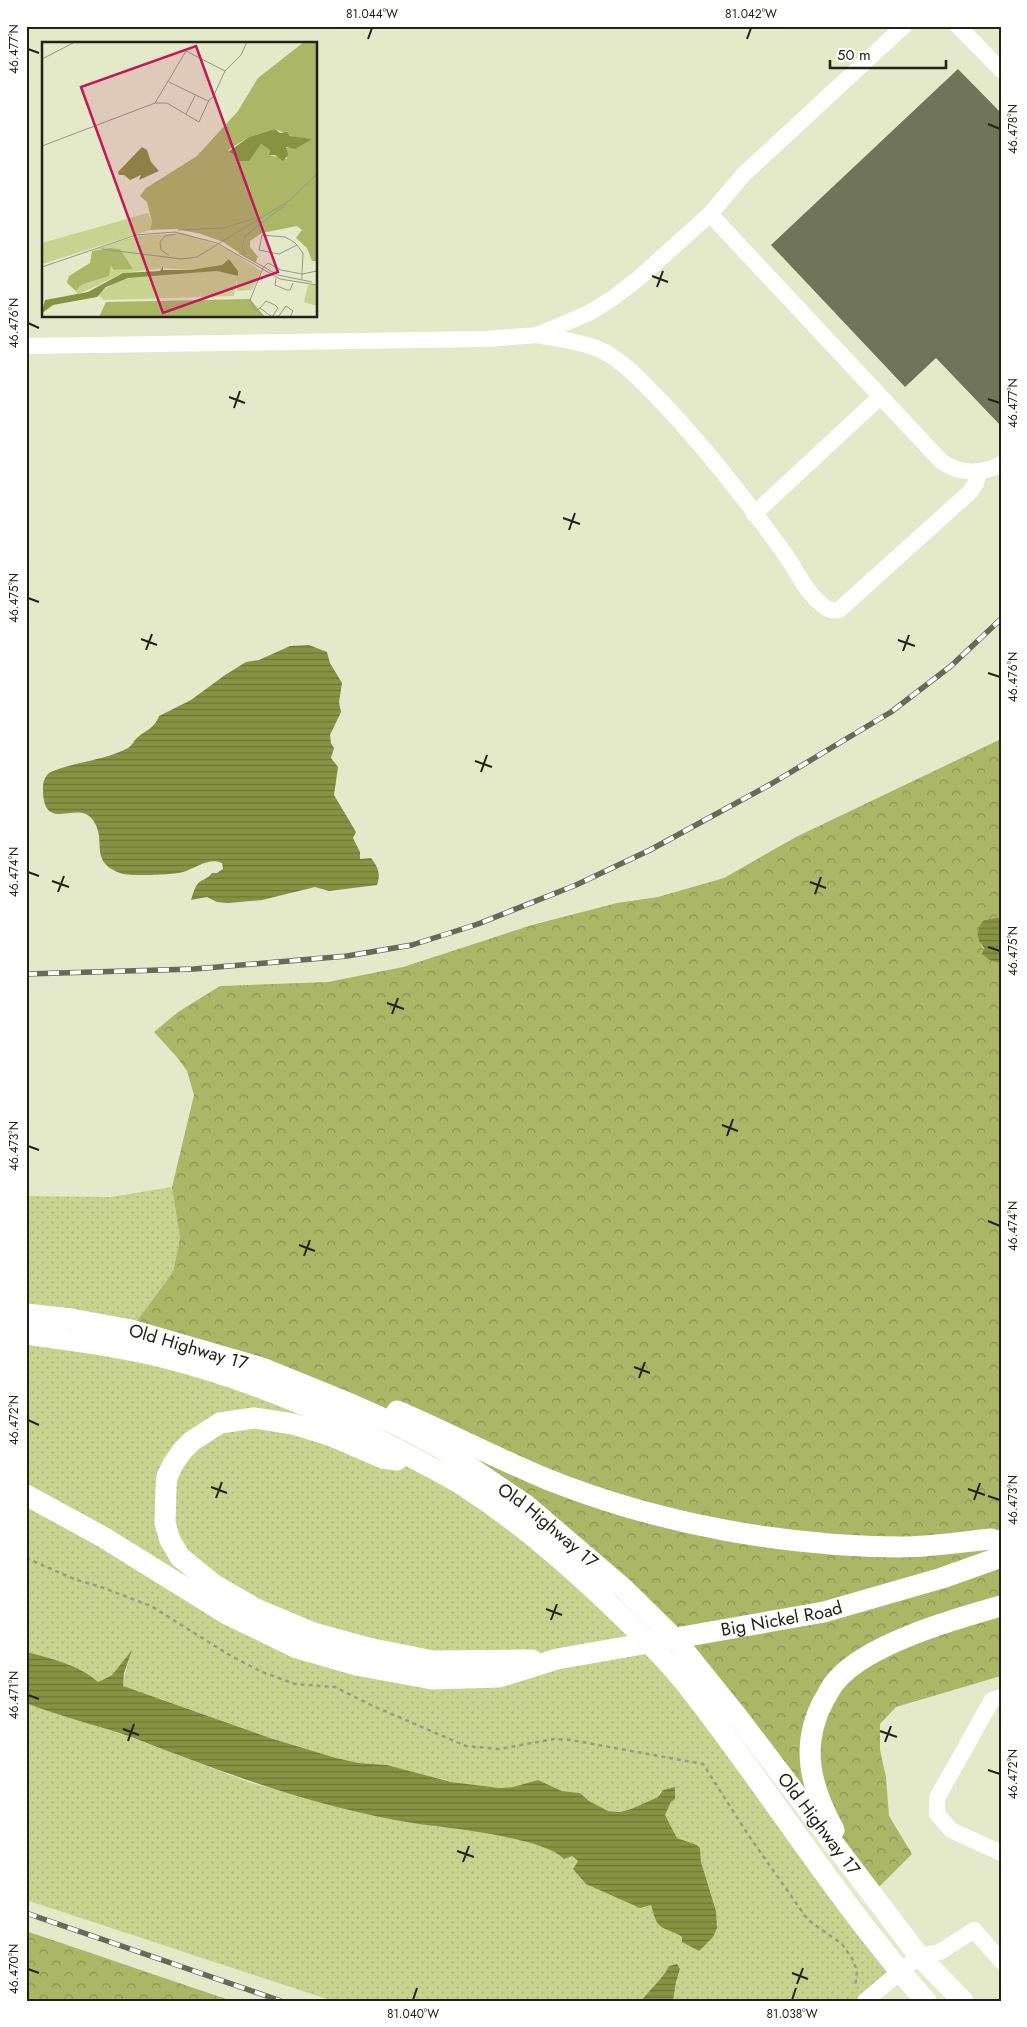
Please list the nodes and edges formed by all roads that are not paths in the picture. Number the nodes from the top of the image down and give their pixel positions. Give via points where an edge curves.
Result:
1 (904, 26) edge
2 (958, 26) edge
3 (1001, 70) edge
4 (710, 214) junction
5 (537, 335) junction
6 (26, 346) edge
7 (880, 397) junction
8 (1001, 464) edge
9 (979, 471) junction
10 (754, 514) junction
11 (26, 1314) edge
12 (26, 1334) edge
13 (353, 1405) junction
14 (427, 1466) junction
15 (26, 1495) edge
16 (1001, 1542) edge
17 (1001, 1557) edge
18 (1001, 1606) edge
19 (557, 1659) junction
20 (1001, 1697) edge
21 (1001, 1853) edge
22 (846, 1861) junction
23 (919, 1956) junction
24 (1001, 1961) edge
25 (899, 1971) junction
26 (859, 1997) edge
27 (926, 2001) edge
28 (963, 2001) edge

1 - 4 street via 744,174
2 - 3 street
4 - 5 street via 613,298 589,313
4 - 7 street
5 - 6 street via 477,339
5 - 10 street via 598,349 633,373 707,452
7 - 9 street via 949,467 962,472
7 - 10 street
8 - 9 street
9 - 10 street via 970,492 840,610 825,607 810,592
11 - 13 main road, Old Highway 17 via 131,1330 190,1346 262,1368
12 - 14 main road, Old Highway 17 via 136,1352 222,1374 323,1413
13 - 16 main road via 388,1406 550,1480 648,1512 726,1530 859,1546 903,1547 991,1539
13 - 22 main road, Old Highway 17 via 443,1449 489,1479 526,1505 623,1588 698,1666
14 - 19 main road via 383,1458 332,1436 293,1424 254,1418 236,1419 205,1431 178,1457 167,1477 165,1523 180,1557 212,1584 256,1609 313,1633 433,1662
14 - 25 main road, Old Highway 17 via 464,1486 526,1533 571,1568 630,1623 688,1687
15 - 19 main road via 103,1537 227,1614 297,1648 356,1665 432,1679 498,1677
17 - 19 main road, Big Nickel Road via 942,1578 824,1612
18 - 22 main road via 890,1644 870,1654 836,1681 812,1728 809,1748 818,1799 841,1842
20 - 21 street via 992,1700 937,1798 937,1814 951,1830
22 - 23 main road, Old Highway 17
23 - 24 street via 940,1952 974,1930
23 - 25 street
23 - 28 main road, Old Highway 17
25 - 26 street
25 - 27 main road, Old Highway 17

